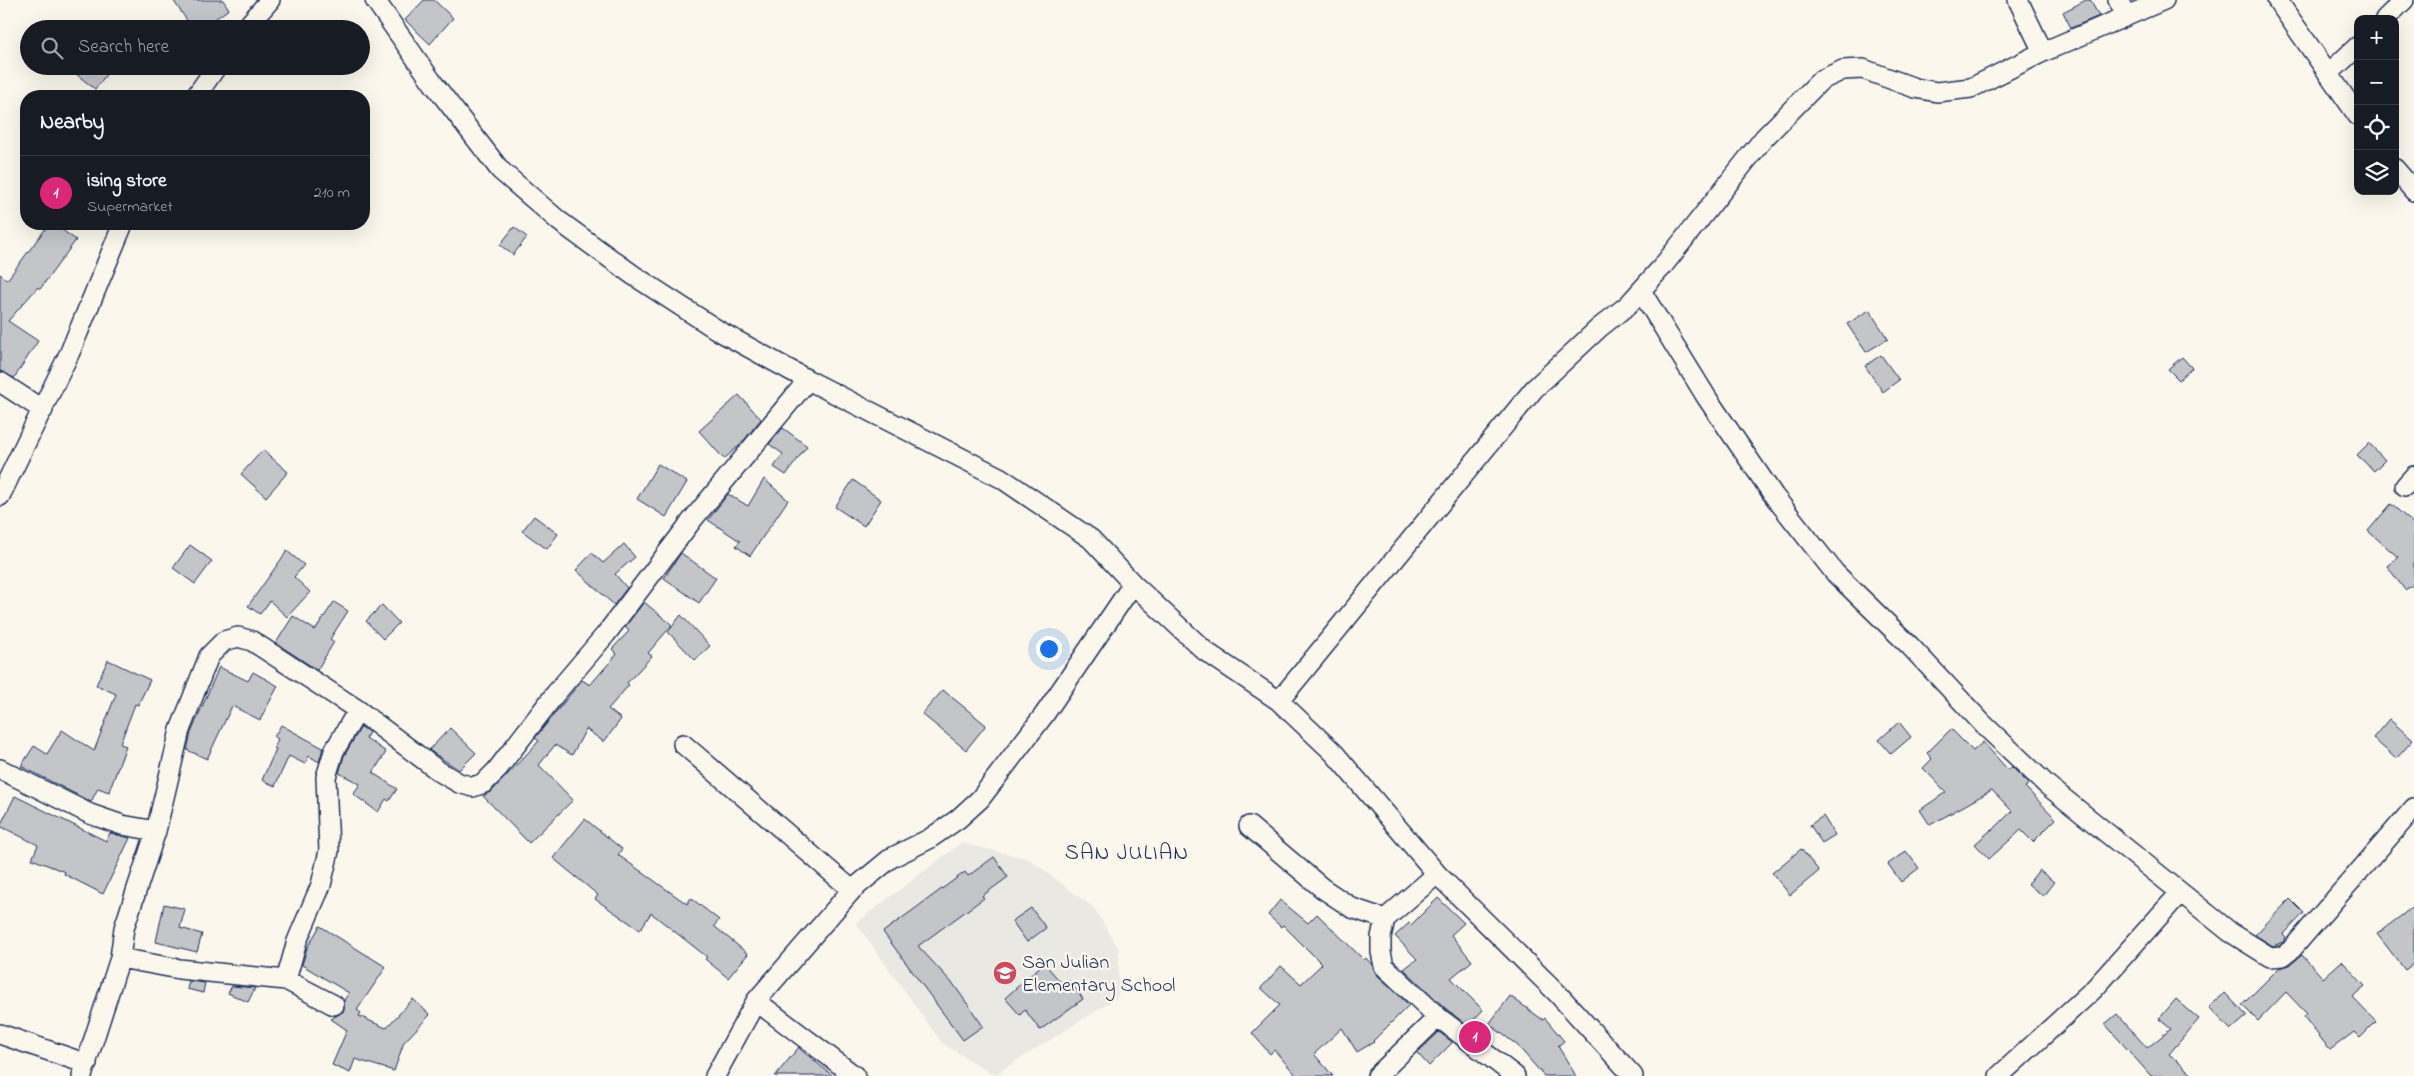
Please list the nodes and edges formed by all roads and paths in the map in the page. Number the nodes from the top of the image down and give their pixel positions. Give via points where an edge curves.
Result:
1 (270, 0) edge
2 (375, 0) edge
3 (2018, 0) edge
4 (2164, 0) edge
5 (2277, 0) edge
6 (2404, 0) edge
7 (2122, 8) edge
8 (2389, 15) edge
9 (253, 20) edge
10 (2354, 50) edge
11 (2043, 52) junction
12 (2328, 74) junction
13 (211, 75) edge
14 (200, 90) edge
15 (2354, 110) edge
16 (2399, 174) edge
17 (2414, 191) edge
18 (121, 230) edge
19 (1641, 291) junction
20 (808, 380) junction
21 (0, 382) edge
22 (43, 410) junction
23 (0, 496) edge
24 (1133, 584) junction
25 (1279, 701) junction
26 (358, 710) junction
27 (683, 744) dead end
28 (0, 769) edge
29 (2414, 808) edge
30 (1249, 826) dead end
31 (156, 832) junction
32 (1437, 874) junction
33 (852, 890) junction
34 (2180, 893) junction
35 (1385, 919) junction
36 (120, 958) junction
37 (286, 980) junction
38 (756, 1001) junction
39 (334, 1005) dead end
40 (1438, 1017) junction
41 (0, 1034) edge
42 (85, 1070) edge
43 (1625, 1073) edge
44 (714, 1076) edge
45 (855, 1076) edge
46 (1377, 1076) edge
47 (1515, 1076) edge
48 (1999, 1076) edge

1 - 9 street
2 - 20 street via 500,170 559,220 633,275 719,331
3 - 11 street
4 - 7 street
5 - 12 street
6 - 8 street
7 - 11 street
10 - 12 street
11 - 19 street via 1970,88 1937,92 1914,88 1863,68 1843,70 1820,80 1764,138
12 - 15 street
13 - 14 street
16 - 17 street
18 - 22 street
19 - 25 street via 1534,389
19 - 34 street via 1707,398 1774,496 1836,573 2047,785
20 - 24 street via 1002,478 1091,539
20 - 26 street via 692,519 606,634 484,783 473,786 459,783
21 - 22 street
22 - 23 street
24 - 25 street via 1205,651
24 - 33 street via 1044,716 980,799 958,819 929,839 891,858
25 - 32 street via 1334,753
26 - 31 street via 252,641 238,637 224,641 210,656 180,730
26 - 37 street via 334,751 326,777 329,851
27 - 33 street
28 - 31 street via 90,814
29 - 34 street via 2283,956 2270,957 2230,932
30 - 35 street via 1322,888 1352,908
31 - 36 street via 124,928
32 - 35 street
32 - 43 street
33 - 38 street
34 - 48 street via 2094,989
35 - 40 street via 1381,937 1384,966
36 - 37 street via 179,969
36 - 42 street
37 - 39 street
38 - 44 street
38 - 45 street
40 - 46 street
40 - 47 street
41 - 42 street

